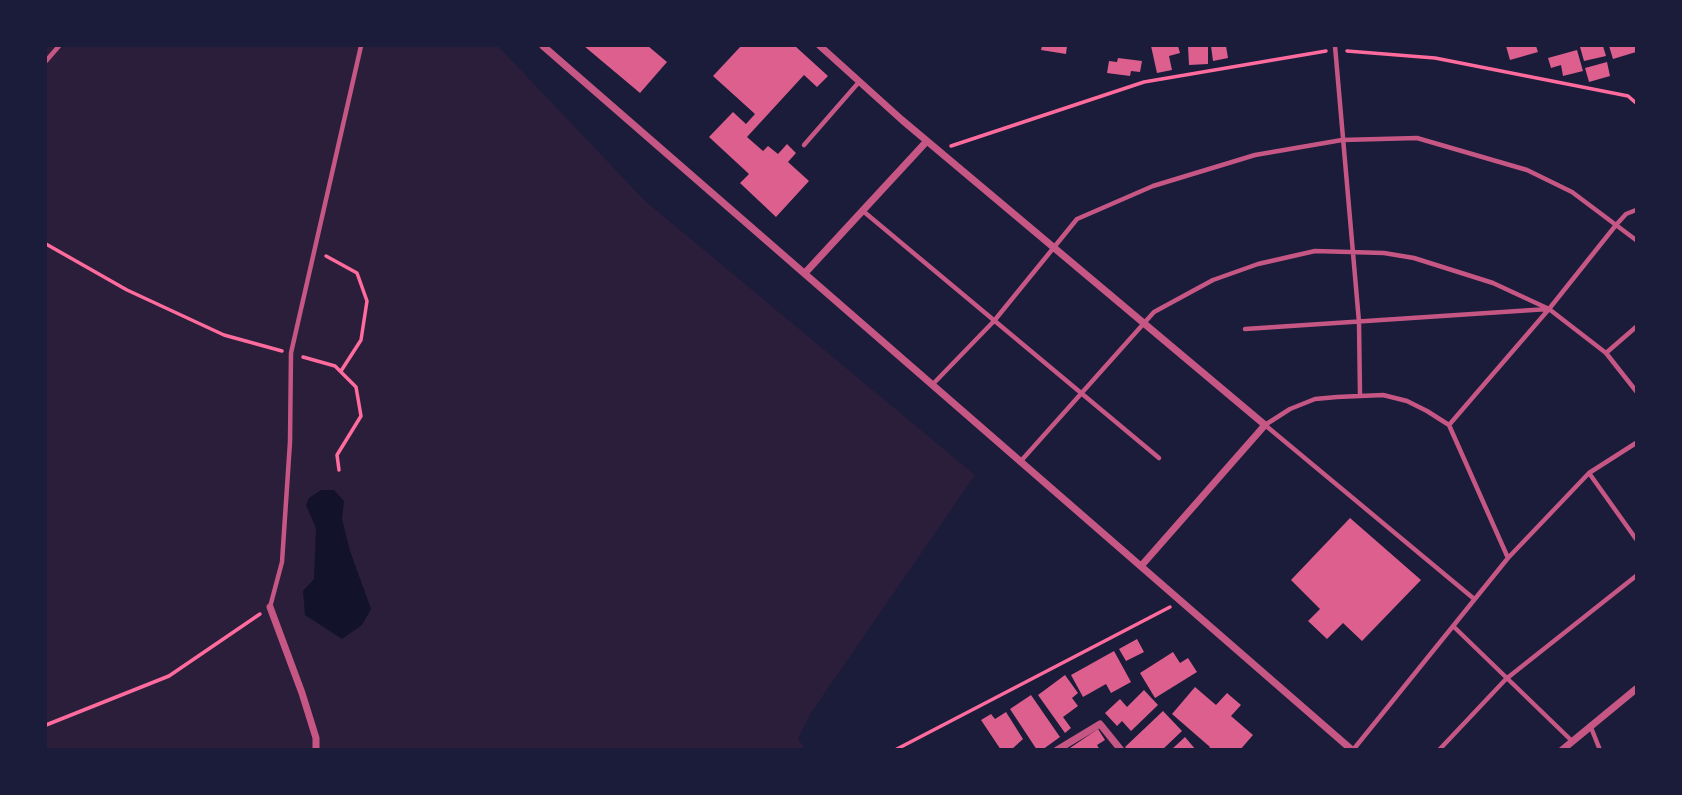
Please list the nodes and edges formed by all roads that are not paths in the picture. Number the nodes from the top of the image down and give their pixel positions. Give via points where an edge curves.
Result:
1 (59, 46) edge
2 (361, 46) edge
3 (543, 46) edge
4 (820, 46) edge
5 (1335, 48) edge
6 (46, 61) edge
7 (859, 81) junction
8 (1342, 140) junction
9 (927, 141) junction
10 (804, 145) dead end
11 (1636, 210) edge
12 (862, 211) junction
13 (1616, 225) junction
14 (1636, 240) edge
15 (1055, 245) junction
16 (1352, 251) junction
17 (805, 273) junction
18 (1549, 309) junction
19 (994, 321) junction
20 (1359, 322) junction
21 (1145, 323) junction
22 (1636, 327) edge
23 (1245, 329) dead end
24 (1606, 353) junction
25 (933, 384) junction
26 (1636, 391) edge
27 (1082, 394) junction
28 (1360, 395) junction
29 (1265, 425) junction
30 (1449, 425) junction
31 (1636, 443) edge
32 (1160, 458) dead end
33 (1020, 462) junction
34 (1590, 473) junction
35 (1636, 539) edge
36 (1508, 558) junction
37 (1142, 565) junction
38 (1636, 576) edge
39 (1473, 598) junction
40 (270, 607) joint
41 (1454, 626) junction
42 (1507, 679) junction
43 (1636, 689) edge
44 (1590, 724) junction
45 (1572, 741) junction
46 (316, 750) edge
47 (1057, 750) edge
48 (1121, 750) edge
49 (1353, 750) edge
50 (1439, 750) edge
51 (1562, 750) edge
52 (1601, 750) edge

1 - 6 lane
2 - 40 lane via 291,353 282,562
3 - 17 street
4 - 7 street
5 - 8 lane
7 - 9 street
7 - 10 lane
8 - 13 lane via 1417,138 1486,156 1572,192
8 - 15 lane via 1255,155 1153,186 1077,219
8 - 16 lane
9 - 12 street
9 - 15 street
11 - 13 lane
12 - 17 street
12 - 19 lane
13 - 14 lane
13 - 18 lane
15 - 19 lane
15 - 21 street
16 - 18 lane via 1434,262
16 - 20 lane
16 - 21 lane via 1315,251 1258,264 1172,300
17 - 25 street
18 - 20 lane
18 - 24 lane
18 - 30 lane
19 - 25 lane
19 - 27 lane
20 - 23 lane
20 - 28 lane
21 - 27 lane
21 - 29 street
22 - 24 lane
24 - 26 lane
25 - 33 street
27 - 32 lane
27 - 33 lane
28 - 29 lane via 1315,399 1290,408
28 - 30 lane via 1407,401
29 - 37 street
29 - 39 lane
30 - 36 lane
31 - 34 lane
33 - 37 street
34 - 35 lane
34 - 36 lane
36 - 39 lane
37 - 49 street
38 - 42 lane
39 - 41 lane
40 - 46 street via 302,693
41 - 42 lane
41 - 49 lane
42 - 45 lane
42 - 50 lane
43 - 44 street
44 - 45 street
44 - 52 lane
45 - 51 street
47 - 48 street via 1100,724

